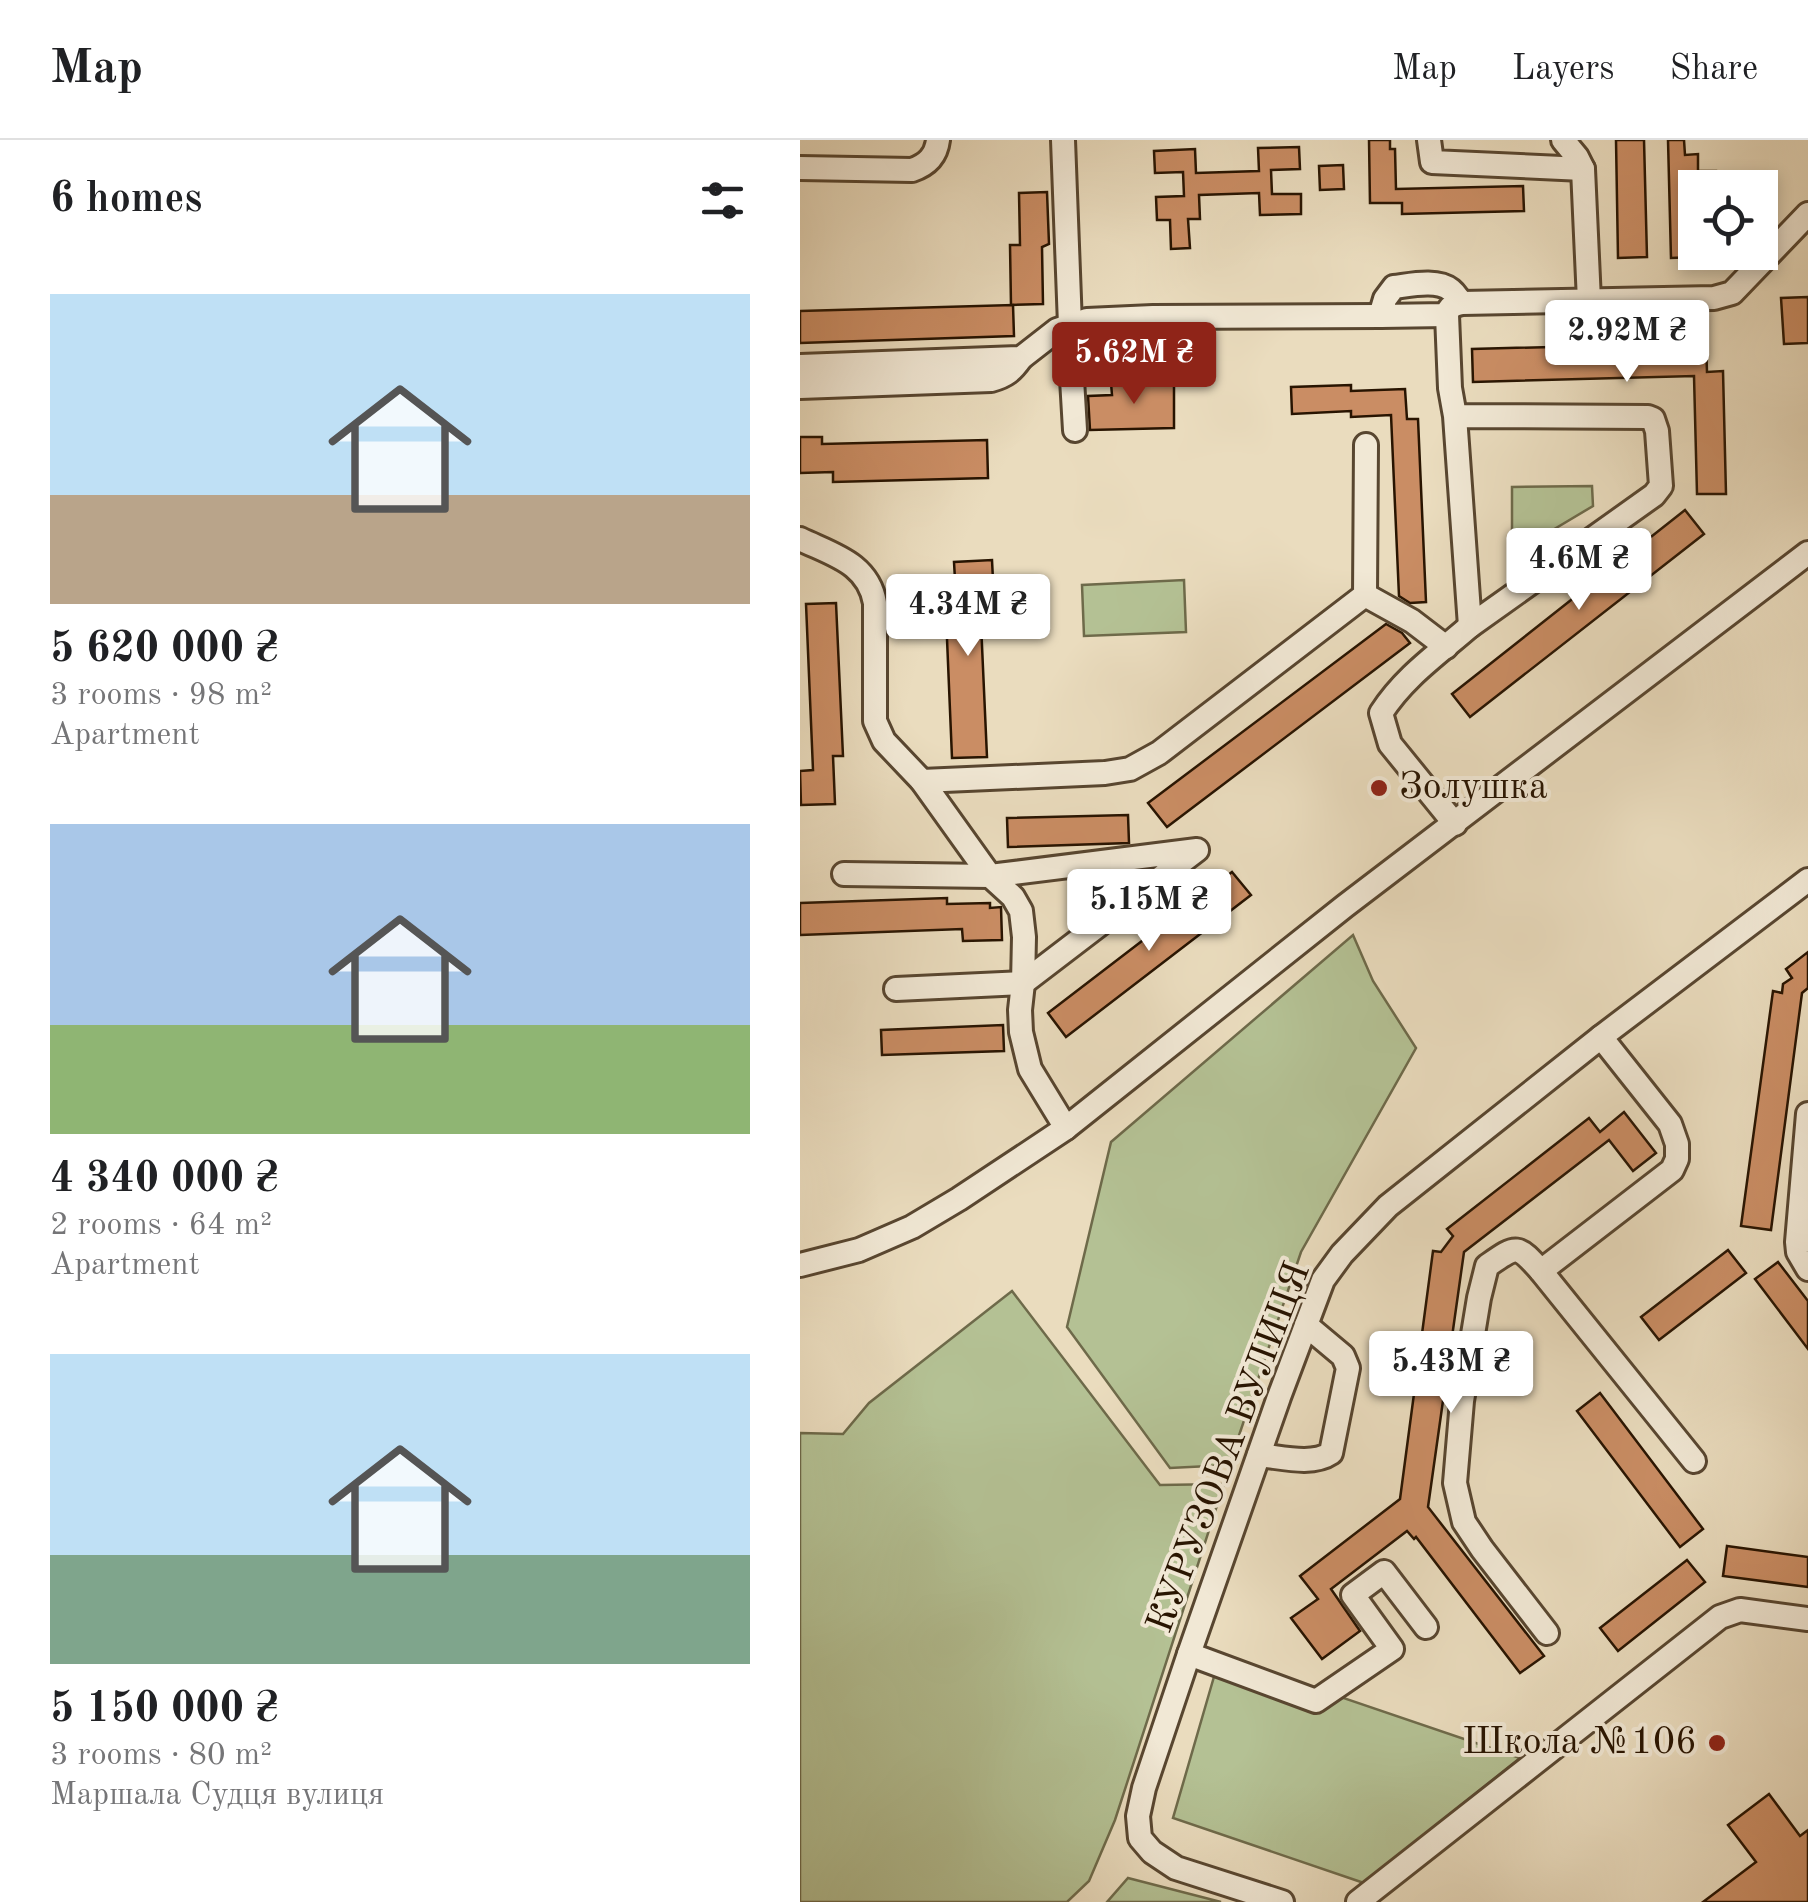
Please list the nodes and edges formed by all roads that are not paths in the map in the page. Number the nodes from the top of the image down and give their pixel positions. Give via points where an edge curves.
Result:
1 (938, 140) edge
2 (1064, 140) edge
3 (1429, 140) edge
4 (1562, 140) edge
5 (800, 168) edge
6 (1583, 169) junction
7 (1808, 214) edge
8 (1589, 301) junction
9 (1454, 309) junction
10 (1175, 318) junction
11 (1070, 325) junction
12 (1021, 358) junction
13 (800, 366) edge
14 (800, 387) edge
15 (1455, 416) junction
16 (1075, 430) dead end
17 (1366, 445) dead end
18 (800, 539) edge
19 (1808, 552) edge
20 (1365, 595) junction
21 (1470, 626) junction
22 (1446, 647) junction
23 (922, 781) junction
24 (1455, 824) junction
25 (844, 874) dead end
26 (990, 876) junction
27 (1808, 880) edge
28 (1023, 983) junction
29 (896, 989) dead end
30 (1601, 1037) junction
31 (1808, 1114) edge
32 (1066, 1128) junction
33 (800, 1266) edge
34 (1808, 1269) edge
35 (1542, 1272) junction
36 (1306, 1325) junction
37 (1259, 1454) junction
38 (1694, 1461) dead end
39 (1808, 1619) edge
40 (1426, 1627) dead end
41 (1547, 1633) dead end
42 (1189, 1654) junction
43 (1282, 1902) edge
44 (1358, 1902) edge

1 - 5 street via 934,155 912,170
2 - 11 street
3 - 6 street via 1432,162
4 - 6 street
6 - 8 street
7 - 8 street via 1732,293
8 - 9 street
9 - 10 street via 1450,289 1424,284 1394,286 1380,316
9 - 15 street
10 - 11 street
10 - 16 street via 1146,344 1091,345 1072,362
11 - 12 street
12 - 13 street
12 - 14 street via 1004,377 991,380
15 - 21 street
15 - 21 street via 1648,416 1658,431 1662,478 1654,495
17 - 20 street
18 - 23 street via 856,567 872,588 875,722
19 - 24 street
20 - 22 street
20 - 23 street via 1130,769
21 - 22 street
22 - 24 street via 1381,712 1390,744
23 - 26 street
24 - 32 street
25 - 26 street
26 - 28 street via 1021,912
26 - 28 street via 1197,850
27 - 30 street, КУРУЗОВА ВУЛИЦЯ
28 - 29 street
28 - 32 street via 1021,1032 1030,1069
30 - 35 street via 1670,1124 1676,1158 1672,1170
30 - 36 street, КУРУЗОВА ВУЛИЦЯ via 1388,1206 1323,1280
31 - 34 street via 1797,1242
32 - 33 street via 912,1227
35 - 38 street
35 - 41 street via 1518,1250 1484,1272 1455,1482 1464,1522
36 - 37 street, КУРУЗОВА ВУЛИЦЯ
36 - 37 street via 1348,1368 1331,1453 1310,1460
37 - 42 street, КУРУЗОВА ВУЛИЦЯ
39 - 44 street via 1750,1610 1720,1617
40 - 42 street via 1384,1572 1353,1596 1392,1650 1316,1701
42 - 43 street, КУРУЗОВА ВУЛИЦЯ via 1144,1788 1140,1838 1176,1868

